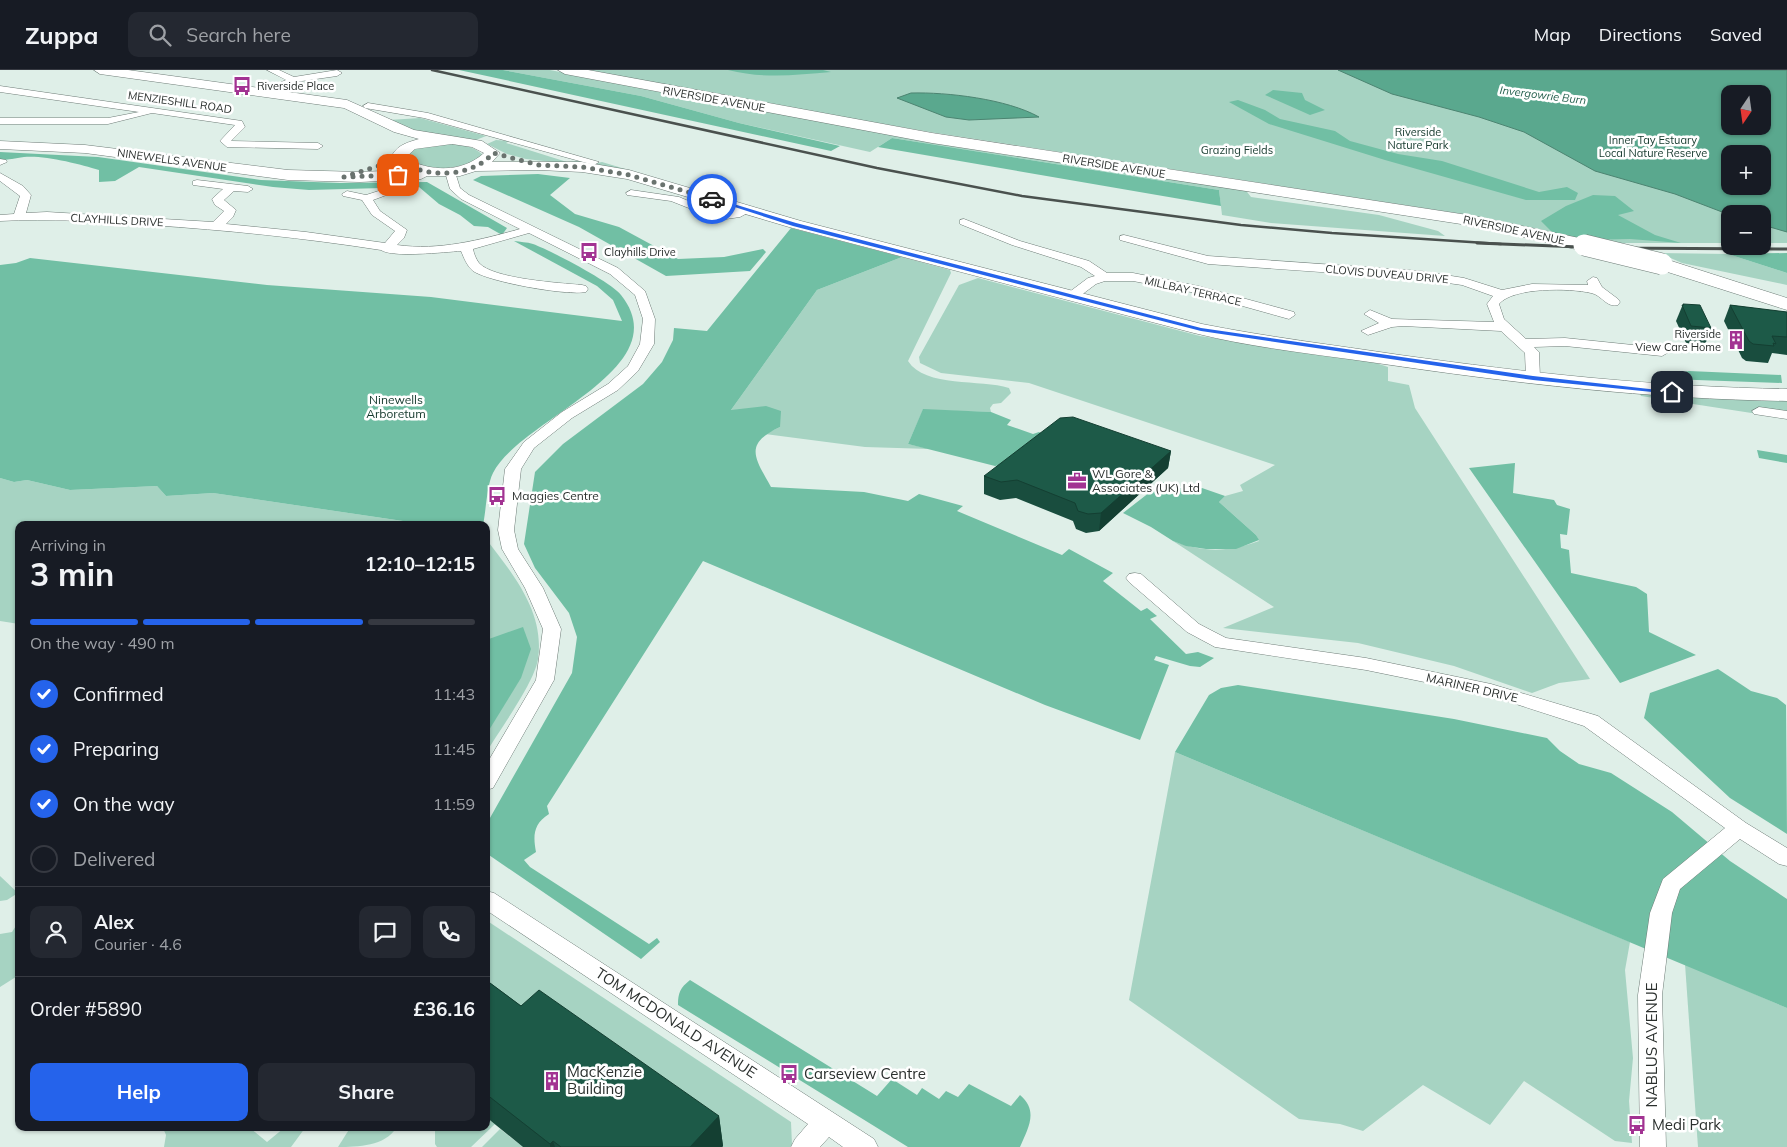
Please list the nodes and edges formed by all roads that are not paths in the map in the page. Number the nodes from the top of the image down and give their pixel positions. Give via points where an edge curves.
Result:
1 (100, 70) edge
2 (272, 70) edge
3 (565, 70) edge
4 (337, 73) dead end
5 (293, 80) junction
6 (0, 88) edge
7 (265, 92) junction
8 (368, 106) dead end
9 (155, 110) junction
10 (425, 115) junction
11 (376, 118) junction
12 (0, 121) edge
13 (394, 128) junction
14 (500, 136) junction
15 (447, 141) junction
16 (475, 144) junction
17 (0, 145) edge
18 (317, 146) dead end
19 (493, 153) junction
20 (399, 156) junction
21 (594, 162) dead end
22 (539, 165) junction
23 (476, 167) junction
24 (443, 172) junction
25 (0, 176) edge
26 (344, 177) junction
27 (198, 183) dead end
28 (230, 188) junction
29 (248, 189) dead end
30 (388, 191) dead end
31 (631, 193) dead end
32 (347, 194) dead end
33 (367, 198) junction
34 (749, 209) junction
35 (19, 216) junction
36 (0, 218) edge
37 (720, 218) junction
38 (964, 222) dead end
39 (216, 226) junction
40 (714, 228) dead end
41 (534, 229) junction
42 (987, 231) junction
43 (971, 238) dead end
44 (1124, 238) dead end
45 (466, 247) junction
46 (386, 249) junction
47 (1662, 264) junction
48 (1270, 266) junction
49 (565, 276) dead end
50 (1104, 277) junction
51 (1271, 279) dead end
52 (555, 286) junction
53 (582, 289) dead end
54 (1502, 294) junction
55 (1072, 296) junction
56 (1787, 298) edge
57 (1614, 302) dead end
58 (1787, 304) edge
59 (1370, 314) dead end
60 (1289, 315) dead end
61 (1390, 324) junction
62 (1506, 327) junction
63 (1368, 331) dead end
64 (1524, 343) junction
65 (1662, 352) dead end
66 (1533, 378) junction
67 (1787, 395) edge
68 (1759, 411) dead end
69 (1787, 415) edge
70 (1135, 578) dead end
71 (490, 776) edge
72 (1739, 828) junction
73 (1787, 858) edge
74 (490, 902) edge
75 (826, 1122) junction
76 (804, 1147) edge
77 (865, 1147) edge
78 (1653, 1147) edge

1 - 7 street
2 - 5 street
3 - 47 main road, RIVERSIDE AVENUE, bridge via 923,137 1474,221
4 - 5 street
5 - 7 street
6 - 9 street, MENZIESHILL ROAD
7 - 11 street via 347,104
8 - 10 street
9 - 12 street via 108,121
9 - 18 street, MENZIESHILL ROAD via 239,124 240,127 225,140 227,144
10 - 11 street
10 - 14 street
11 - 13 street
13 - 15 street
13 - 20 street
14 - 16 street
14 - 21 street
15 - 16 street
15 - 20 street, NINEWELLS AVENUE via 413,146
16 - 19 street
17 - 26 street, NINEWELLS AVENUE via 85,149 242,171
19 - 22 street
19 - 23 street
20 - 24 street via 406,167
20 - 26 street, NINEWELLS AVENUE
22 - 23 street
22 - 34 street via 582,167 629,175
23 - 24 street
24 - 26 street, NINEWELLS AVENUE
24 - 41 street via 459,193
25 - 35 street via 26,195
27 - 28 street
28 - 29 street
28 - 39 street via 218,199 230,210 229,215
30 - 33 street
31 - 37 street via 680,200
32 - 33 street
33 - 46 street via 374,211 401,230 398,238
34 - 37 street via 732,217
34 - 55 street via 794,224
35 - 36 street, CLAYHILLS DRIVE
35 - 39 street, CLAYHILLS DRIVE
37 - 40 street
38 - 42 street
39 - 46 street, CLAYHILLS DRIVE
41 - 45 street, CLAYHILLS DRIVE
41 - 71 street via 614,270 641,294 649,319 647,344 633,368 613,386 567,415 529,445 513,469 506,530 510,549 534,588 552,629 545,680
42 - 43 street
42 - 50 street via 1086,264
44 - 48 street, CLOVIS DUVEAU DRIVE via 1186,256
45 - 46 street, CLAYHILLS DRIVE via 412,251
45 - 52 street via 470,260 489,273
47 - 56 main road, RIVERSIDE AVENUE
47 - 58 main road, RIVERSIDE AVENUE
48 - 51 street
48 - 54 street, CLOVIS DUVEAU DRIVE via 1420,275 1464,282
49 - 52 street
50 - 55 street, MILLBAY TERRACE via 1092,281
50 - 60 street, MILLBAY TERRACE via 1133,277 1198,290
52 - 53 street
54 - 57 street via 1526,288 1594,285
54 - 62 street via 1493,308 1496,317
55 - 66 street via 1226,334
59 - 61 street
61 - 62 street
61 - 63 street
62 - 64 street
64 - 65 street via 1617,342
64 - 66 street via 1532,352
66 - 67 street via 1672,392
68 - 69 street
70 - 72 street, MARINER DRIVE via 1194,628 1221,643 1366,664 1453,682 1591,721
72 - 73 street, MARINER DRIVE
72 - 78 street, NABLUS AVENUE via 1671,886 1661,912 1650,995
74 - 75 street, TOM MCDONALD AVENUE
75 - 76 street
75 - 77 street, TOM MCDONALD AVENUE

